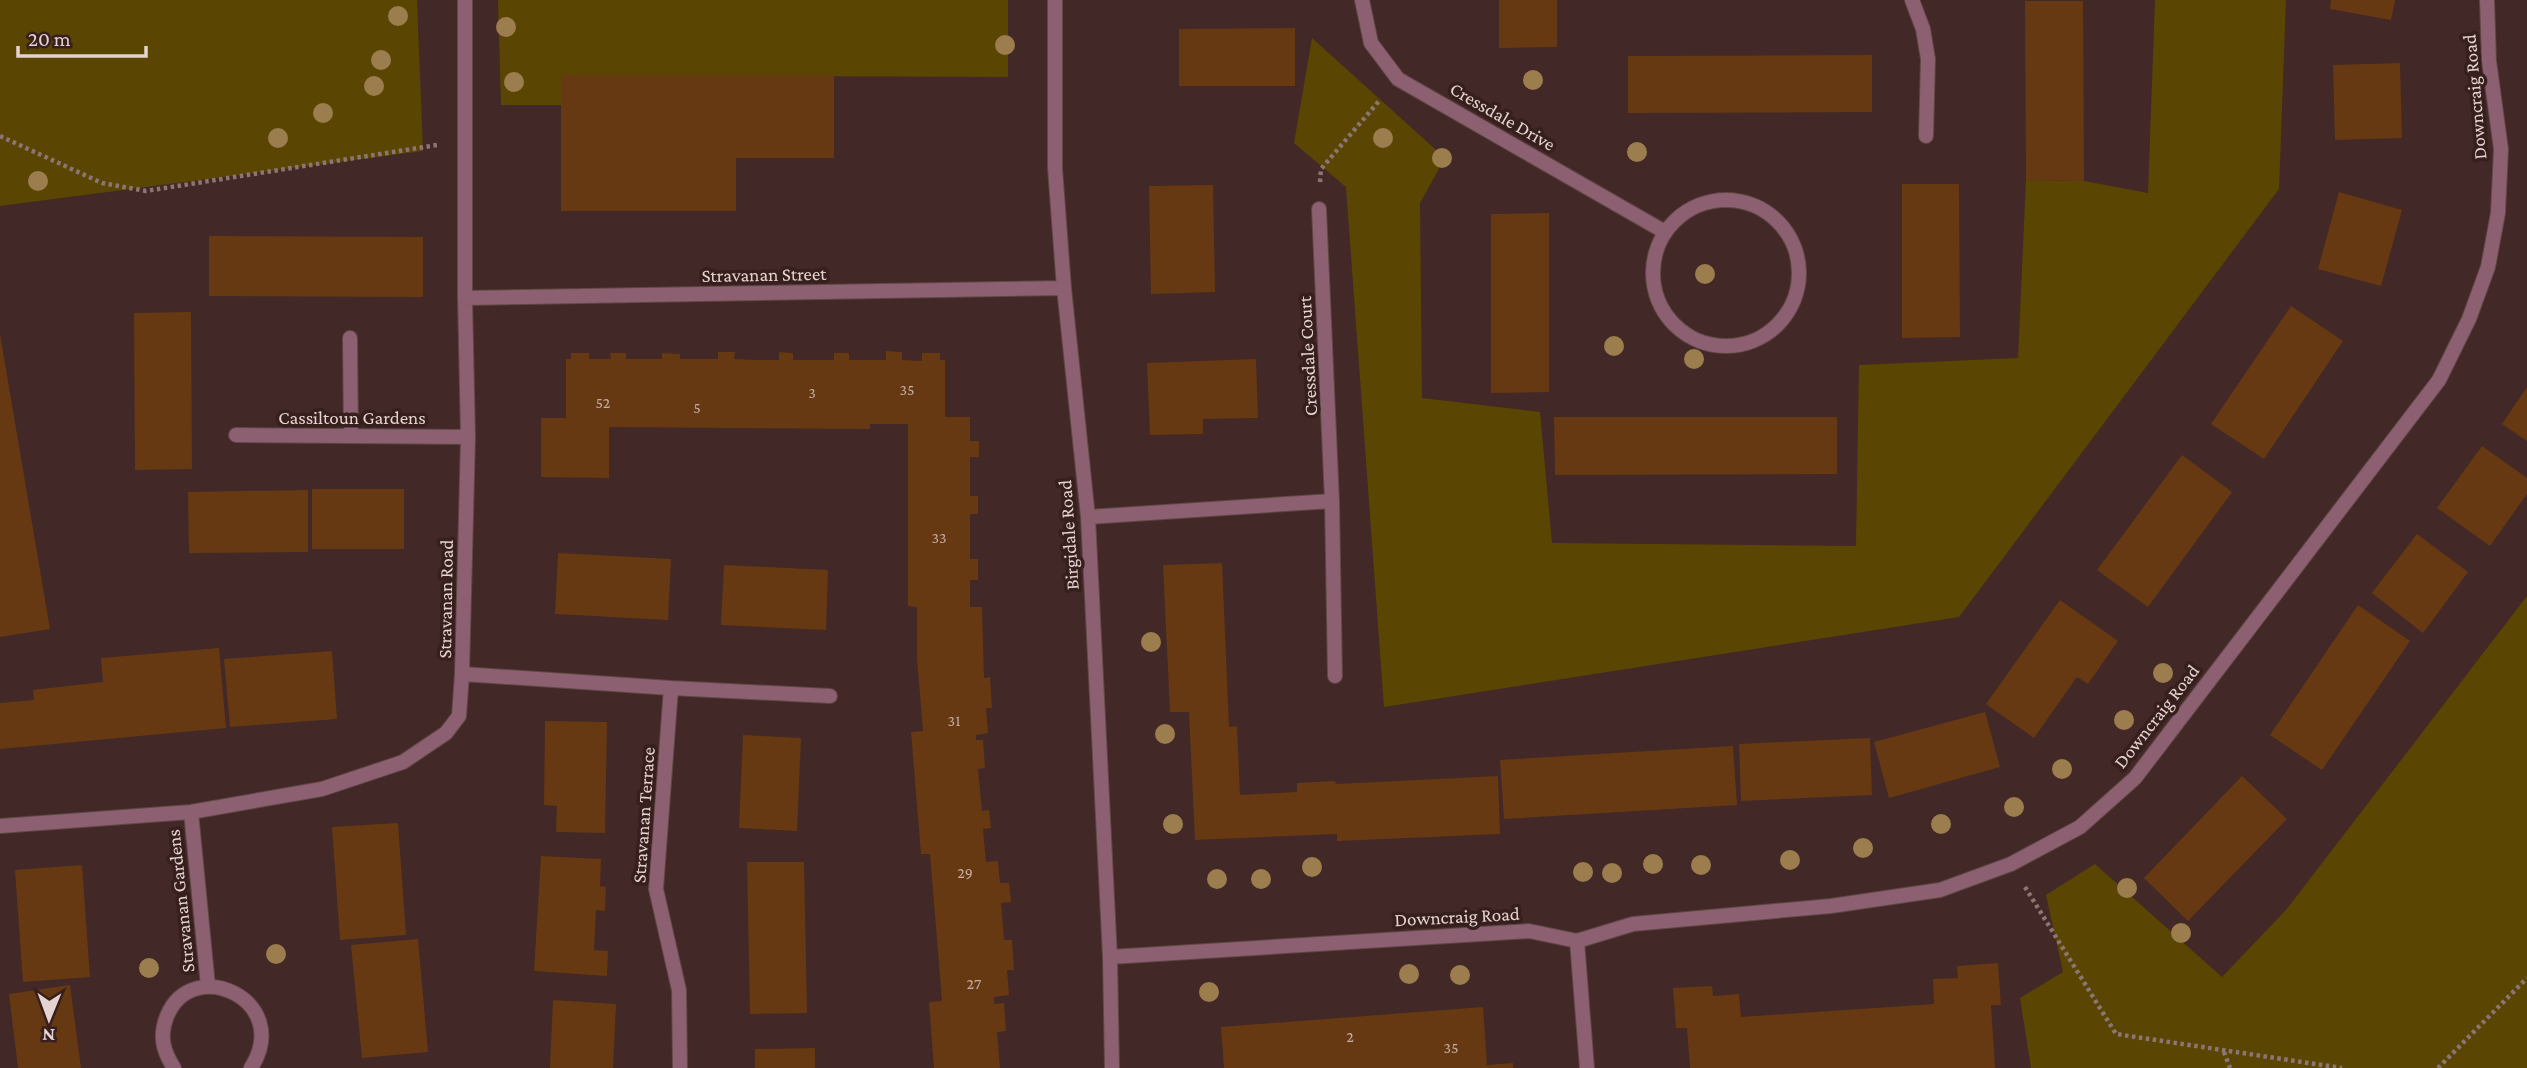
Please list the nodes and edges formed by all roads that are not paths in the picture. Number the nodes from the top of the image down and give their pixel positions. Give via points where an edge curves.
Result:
1 (465, 0) edge
2 (1055, 0) edge
3 (1362, 0) edge
4 (1912, 0) edge
5 (2487, 0) edge
6 (1926, 136) dead end
7 (1319, 209) road end
8 (1665, 232) junction
9 (1064, 288) junction
10 (465, 298) junction
11 (350, 338) dead end
12 (236, 435) dead end
13 (351, 436) junction
14 (468, 437) junction
15 (1332, 501) junction
16 (1088, 517) junction
17 (462, 674) junction
18 (1335, 676) dead end
19 (671, 688) junction
20 (830, 696) dead end
21 (191, 812) junction
22 (0, 826) edge
23 (1577, 941) junction
24 (1110, 957) junction
25 (208, 986) junction
26 (174, 1068) edge
27 (250, 1068) edge
28 (680, 1068) edge
29 (1112, 1068) edge
30 (1587, 1068) edge

1 - 10 street, Stravanan Road
2 - 9 street, Birgidale Road via 1055,168
3 - 8 street, Cressdale Drive via 1371,43 1398,79
4 - 6 street via 1928,59
5 - 23 street, Downcraig Road via 2488,61 2501,149 2498,213 2488,267 2469,319 2439,380 2135,778 2080,827 2011,864 1940,890 1831,906 1633,924
7 - 15 street, Cressdale Court
8 - 8 street via 1698,205 1723,200 1757,206 1778,221 1794,245 1800,270 1797,294 1786,317 1750,343 1715,346 1691,338 1661,307 1653,283 1655,255
9 - 10 street, Stravanan Street
9 - 16 street, Birgidale Road
10 - 14 street, Stravanan Road
11 - 13 street
12 - 13 street, Cassiltoun Gardens
13 - 14 street, Cassiltoun Gardens
14 - 17 street, Stravanan Road
15 - 16 street
15 - 18 street, Cressdale Court
16 - 24 street, Birgidale Road
17 - 19 street
17 - 21 street, Stravanan Road via 459,716 446,733 403,762 322,789
19 - 20 street
19 - 28 street, Stravanan Terrace via 656,889 679,990
21 - 22 street, Stravanan Road
21 - 25 street, Stravanan Gardens
23 - 24 street, Downcraig Road via 1529,931
23 - 30 street
24 - 29 street, Birgidale Road
25 - 26 street, Stravanan Gardens via 186,995 169,1011 162,1041
25 - 27 street, Stravanan Gardens via 225,988 253,1007 261,1023 262,1040

